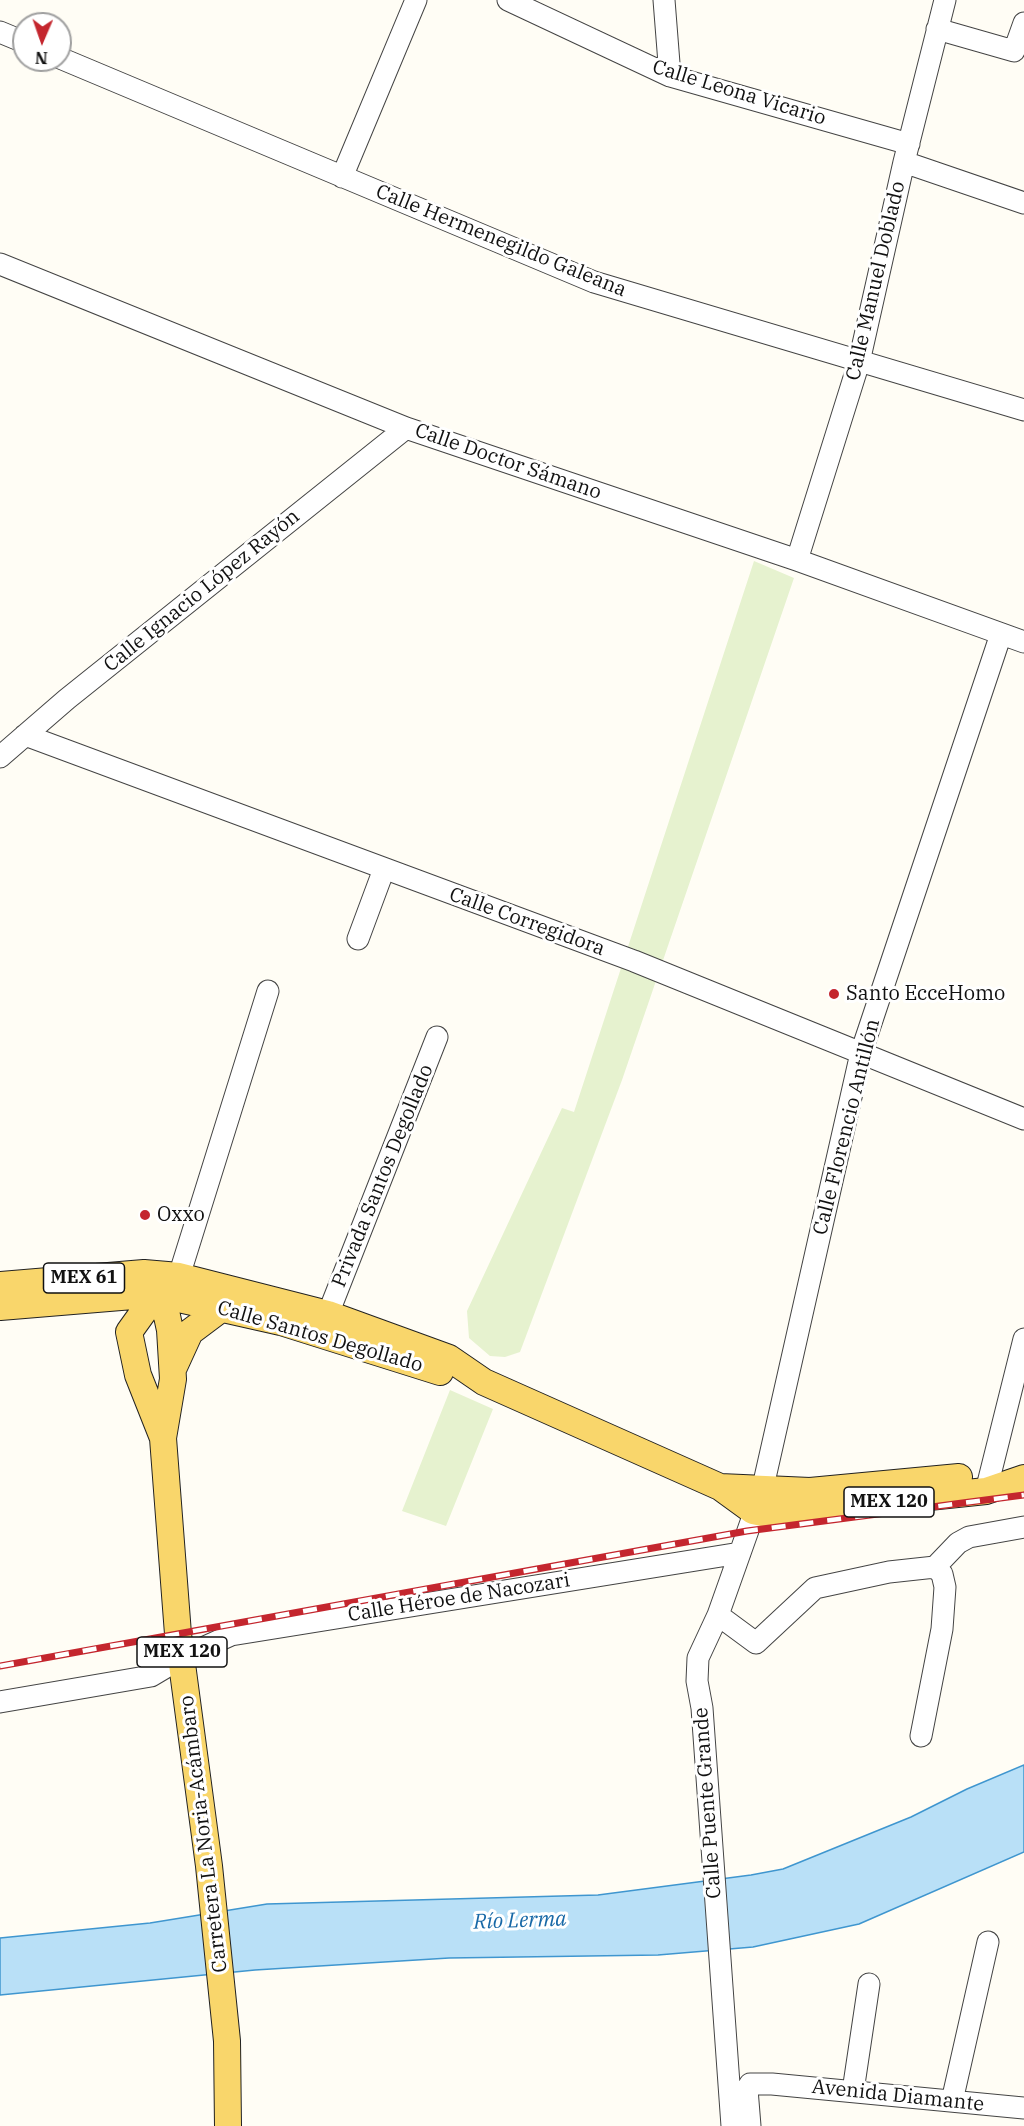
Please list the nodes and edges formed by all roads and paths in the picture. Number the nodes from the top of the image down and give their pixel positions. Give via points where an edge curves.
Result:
1 (416, 0) edge
2 (508, 0) edge
3 (664, 0) edge
4 (945, 0) edge
5 (1024, 23) edge
6 (937, 29) junction
7 (72, 63) edge
8 (670, 76) junction
9 (907, 153) junction
10 (342, 177) junction
11 (1024, 203) edge
12 (0, 264) edge
13 (859, 362) junction
14 (1024, 410) edge
15 (406, 428) junction
16 (798, 560) junction
17 (1001, 634) junction
18 (1024, 642) edge
19 (25, 735) junction
20 (0, 757) edge
21 (384, 869) junction
22 (358, 939) dead end
23 (268, 991) dead end
24 (437, 1037) dead end
25 (861, 1053) junction
26 (1024, 1119) edge
27 (162, 1280) junction
28 (0, 1285) edge
29 (97, 1299) junction
30 (0, 1307) edge
31 (222, 1308) junction
32 (328, 1314) junction
33 (129, 1332) junction
34 (1024, 1339) edge
35 (174, 1368) junction
36 (484, 1382) junction
37 (163, 1438) junction
38 (1024, 1478) edge
39 (988, 1483) junction
40 (758, 1501) junction
41 (1024, 1527) edge
42 (740, 1553) junction
43 (935, 1567) junction
44 (718, 1615) junction
45 (183, 1657) junction
46 (0, 1702) edge
47 (921, 1736) dead end
48 (988, 1942) dead end
49 (869, 1984) dead end
50 (853, 2091) junction
51 (952, 2101) junction
52 (1024, 2108) edge
53 (228, 2126) edge
54 (732, 2126) edge
55 (750, 2126) edge

1 - 10 street
2 - 8 street, Calle Leona Vicario
3 - 8 street
4 - 6 street, Calle Manuel Doblado
5 - 6 street via 1014,51
6 - 9 street, Calle Manuel Doblado
7 - 10 street, Calle Hermenegildo Galeana
8 - 9 street, Calle Leona Vicario
9 - 11 street, Calle Leona Vicario
9 - 13 street, Calle Manuel Doblado
10 - 13 street, Calle Hermenegildo Galeana via 594,282
12 - 15 street, Calle Doctor Sámano
13 - 14 street, Calle Hermenegildo Galeana
13 - 16 street, Calle Manuel Doblado
15 - 16 street, Calle Doctor Sámano
15 - 19 street, Calle Ignacio López Rayón
16 - 17 street, Calle Doctor Sámano
17 - 18 street, Calle Doctor Sámano
17 - 25 street, Calle Florencio Antillón
19 - 20 street, Calle Ignacio López Rayón
19 - 21 street, Calle Corregidora
21 - 22 street
21 - 25 street, Calle Corregidora via 634,961
23 - 27 street
24 - 32 street, Privada Santos Degollado
25 - 26 street, Calle Corregidora
25 - 40 street, Calle Florencio Antillón
27 - 28 main road, MEX 61
27 - 29 main road, MEX 61
27 - 31 main road, Calle Santos Degollado
27 - 32 main road, Calle Santos Degollado
27 - 33 main road
27 - 35 main road, Carretera La Noria-Acámbaro / MEX 120
29 - 30 main road, MEX 61
29 - 33 main road via 110,1305
31 - 35 main road, MEX 120 via 190,1332
31 - 36 main road, Calle Santos Degollado
32 - 36 main road, Calle Santos Degollado via 449,1358
33 - 37 main road, MEX 120 via 138,1375
34 - 39 street
35 - 37 main road, Carretera La Noria-Acámbaro / MEX 120
36 - 40 main road, Calle Santos Degollado
37 - 45 main road, Carretera La Noria-Acámbaro / MEX 120
38 - 39 main road, MEX 120
39 - 40 main road, MEX 120 via 810,1491
40 - 42 street, Calle Puente Grande
41 - 43 street via 969,1537
42 - 44 street, Calle Puente Grande
42 - 45 street, Calle Héroe de Nacozari via 231,1635
43 - 44 street via 889,1572 816,1588 756,1643
43 - 47 street via 942,1574 945,1587 942,1629
44 - 54 street, Calle Puente Grande via 698,1658 697,1681
45 - 46 street, Calle Héroe de Nacozari via 151,1676
45 - 53 main road, Carretera La Noria-Acámbaro / MEX 120 via 227,2041
48 - 51 street
49 - 50 street
50 - 51 street, Avenida Diamante
50 - 55 street, Avenida Diamante via 750,2084
51 - 52 street, Avenida Diamante

